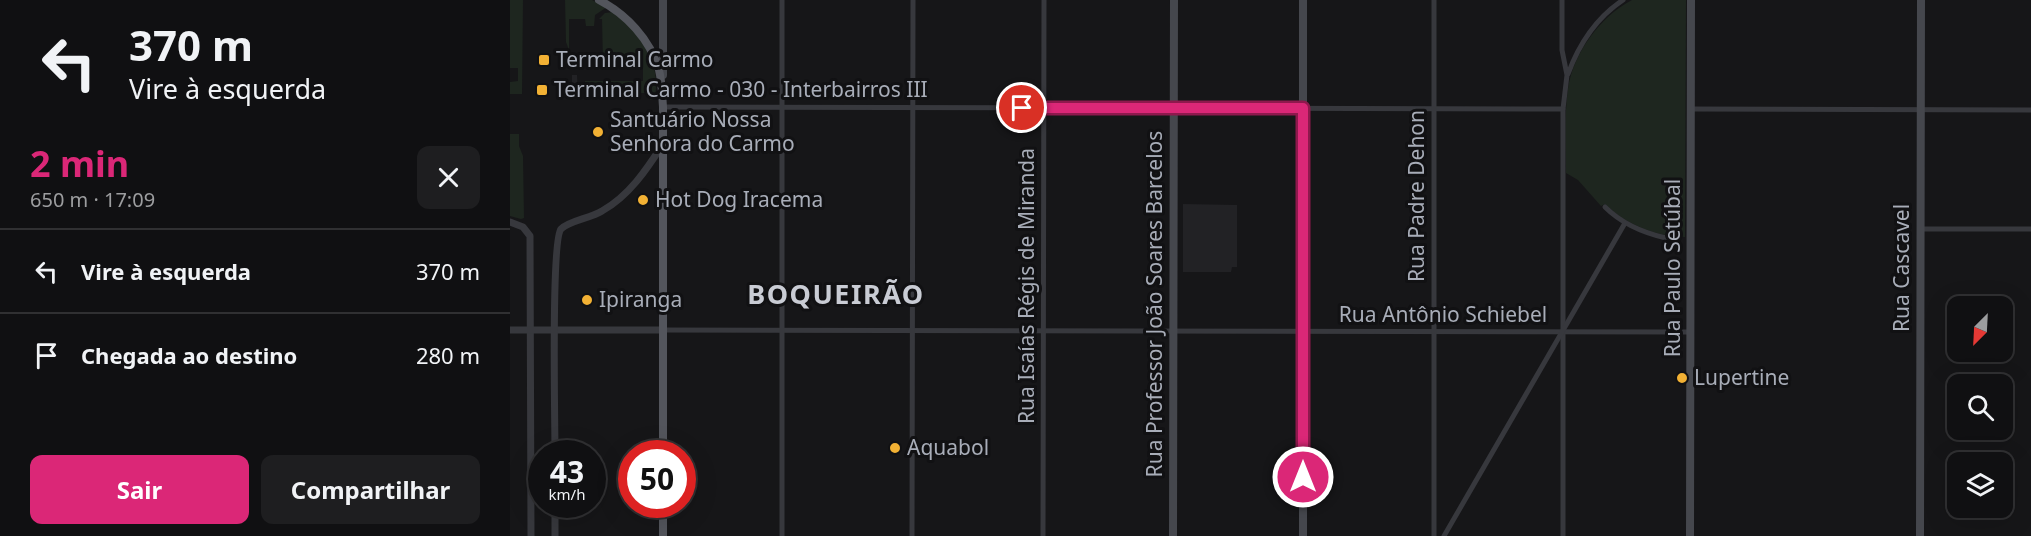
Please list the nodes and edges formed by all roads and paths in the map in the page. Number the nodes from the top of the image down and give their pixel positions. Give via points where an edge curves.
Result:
1 (599, 0) edge
2 (663, 0) edge
3 (782, 0) edge
4 (913, 0) edge
5 (1044, 0) edge
6 (1174, 0) edge
7 (1303, 0) edge
8 (1434, 0) edge
9 (1562, 0) edge
10 (1623, 0) edge
11 (1691, 0) edge
12 (1921, 0) edge
13 (1567, 75) junction
14 (663, 107) junction
15 (782, 107) junction
16 (912, 108) junction
17 (1043, 108) junction
18 (1173, 108) junction
19 (1303, 108) junction
20 (1434, 108) junction
21 (1563, 109) junction
22 (1691, 109) junction
23 (1921, 109) junction
24 (2031, 110) edge
25 (663, 144) junction
26 (1605, 207) dead end
27 (510, 222) edge
28 (1625, 223) junction
29 (2031, 229) edge
30 (1920, 230) junction
31 (1666, 238) dead end
32 (510, 330) edge
33 (530, 330) junction
34 (556, 330) junction
35 (663, 330) junction
36 (782, 330) junction
37 (912, 330) junction
38 (1043, 331) junction
39 (1173, 331) junction
40 (1303, 331) junction
41 (1434, 331) junction
42 (1563, 332) junction
43 (1691, 332) junction
44 (555, 440) edge
45 (663, 440) edge
46 (555, 518) edge
47 (663, 518) edge
48 (531, 536) edge
49 (555, 536) edge
50 (663, 536) edge
51 (782, 536) edge
52 (912, 536) edge
53 (1043, 536) edge
54 (1173, 536) edge
55 (1303, 536) edge
56 (1434, 536) edge
57 (1444, 536) edge
58 (1563, 536) edge
59 (1690, 536) edge
60 (1920, 536) edge

1 - 14 main road via 624,16 648,46 659,70
2 - 14 main road
3 - 15 street
4 - 16 street
5 - 17 street, Rua Isaías Régis de Miranda
6 - 18 main road, Rua Professor João Soares Barcelos
7 - 19 main road
8 - 20 street, Rua Padre Dehon
9 - 13 street via 1562,51
10 - 13 street via 1591,30
11 - 22 main road, Rua Paulo Setúbal
12 - 23 main road, Rua Cascavel
13 - 21 street
14 - 15 street
14 - 25 main road
15 - 16 street
15 - 36 street
16 - 17 street
16 - 37 street
17 - 18 street
17 - 38 street, Rua Isaías Régis de Miranda
18 - 19 street
18 - 39 main road, Rua Professor João Soares Barcelos
19 - 20 street
19 - 40 main road
20 - 21 street
20 - 41 street, Rua Padre Dehon
21 - 42 street
22 - 23 street
22 - 43 main road, Rua Paulo Setúbal
23 - 24 street
23 - 30 main road, Rua Cascavel
25 - 34 street via 620,199 602,212 563,227 557,236
25 - 35 main road
26 - 28 street
27 - 33 street via 523,227 530,236
28 - 31 street
28 - 42 street
29 - 30 street
30 - 60 main road, Rua Cascavel
32 - 33 street, Rua Antônio Schiebel
33 - 34 street, Rua Antônio Schiebel
33 - 48 street
34 - 35 street, Rua Antônio Schiebel
34 - 44 street
35 - 36 street, Rua Antônio Schiebel
35 - 45 main road
36 - 37 street, Rua Antônio Schiebel
36 - 51 street
37 - 38 street, Rua Antônio Schiebel
37 - 52 street
38 - 39 street, Rua Antônio Schiebel
38 - 53 street, Rua Isaías Régis de Miranda
39 - 40 street, Rua Antônio Schiebel
39 - 54 main road, Rua Professor João Soares Barcelos
40 - 41 street, Rua Antônio Schiebel
40 - 55 main road
41 - 42 street, Rua Antônio Schiebel
41 - 56 street, Rua Padre Dehon
42 - 43 street, Rua Antônio Schiebel
42 - 57 street
42 - 58 street
43 - 59 main road, Rua Paulo Setúbal
46 - 49 street
47 - 50 main road

